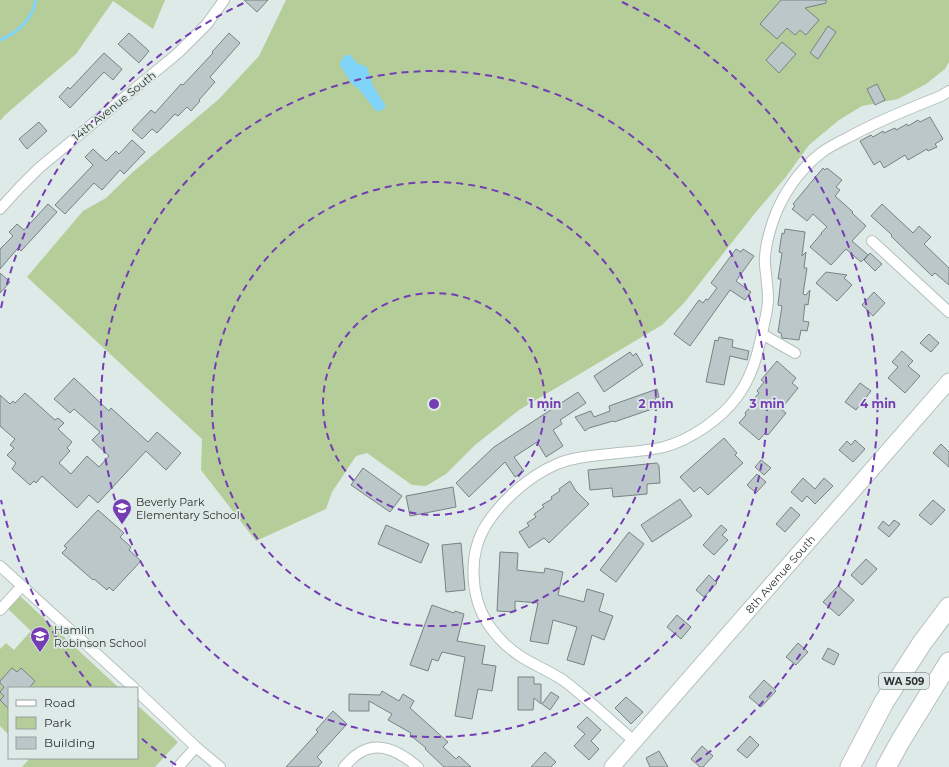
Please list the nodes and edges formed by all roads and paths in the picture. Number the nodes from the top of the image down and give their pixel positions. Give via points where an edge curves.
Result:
1 (224, 0) edge
2 (949, 91) edge
3 (0, 209) edge
4 (872, 241) dead end
5 (949, 312) edge
6 (762, 334) junction
7 (794, 353) dead end
8 (949, 381) edge
9 (0, 566) edge
10 (22, 586) junction
11 (949, 607) edge
12 (0, 610) edge
13 (949, 623) edge
14 (949, 662) edge
15 (133, 687) edge
16 (138, 692) edge
17 (634, 741) junction
18 (864, 742) junction
19 (196, 747) junction
20 (178, 767) edge
21 (220, 767) edge
22 (344, 767) edge
23 (418, 767) edge
24 (612, 767) edge
25 (850, 767) edge
26 (886, 767) edge

1 - 3 street, 14th Avenue South via 207,24 178,53 39,168
2 - 6 street via 875,122 836,143 807,166 787,190 770,230 765,261 768,307
4 - 5 street
6 - 7 street
6 - 17 street via 755,365 746,384 736,399 706,426 665,446 580,457 540,473 502,505 485,526 477,550 474,589 488,624 499,638 520,656 546,670 583,696
8 - 17 street, 8th Avenue South
9 - 10 street
10 - 12 street
10 - 15 street
11 - 18 highway via 884,702
13 - 18 highway, WA 509 via 902,685
14 - 26 highway, WA 509
16 - 19 street
17 - 24 street, 8th Avenue South
18 - 25 highway, WA 509
19 - 20 street
19 - 21 street
22 - 23 street via 356,755 382,746

